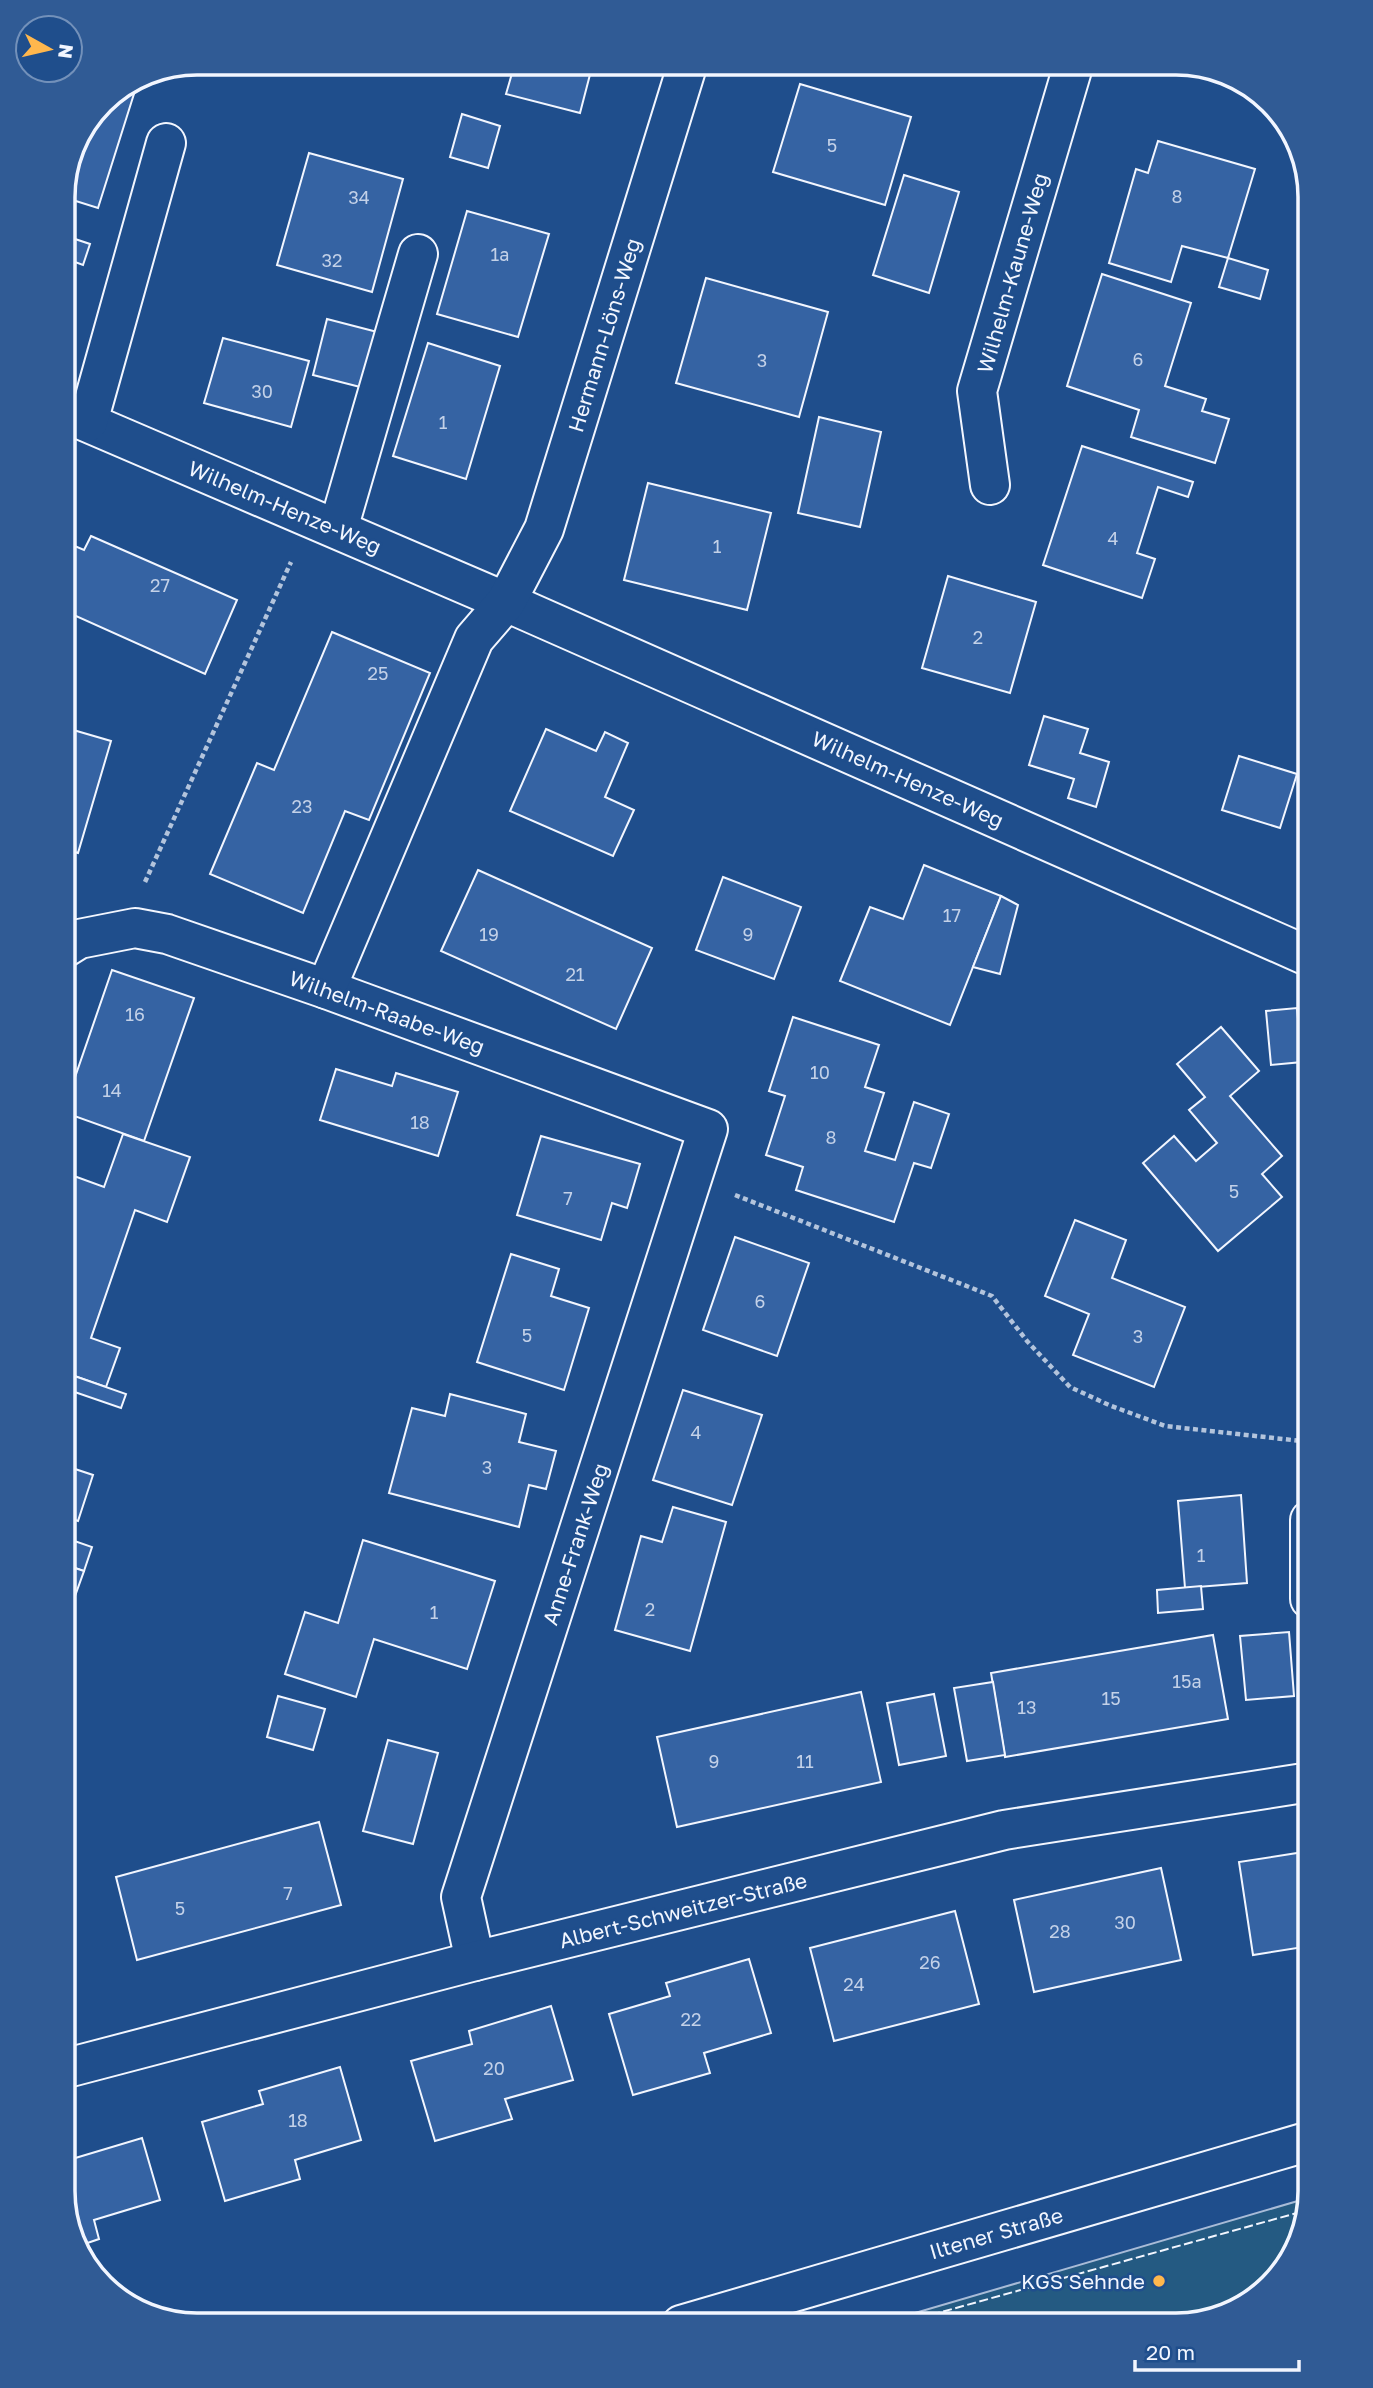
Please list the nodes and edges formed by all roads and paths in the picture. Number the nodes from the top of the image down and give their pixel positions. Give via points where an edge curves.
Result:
1 (684, 75) edge
2 (1070, 76) edge
3 (166, 143) dead end
4 (418, 254) dead end
5 (76, 414) edge
6 (75, 417) edge
7 (990, 485) dead end
8 (324, 524) junction
9 (506, 602) junction
10 (135, 928) junction
11 (76, 941) edge
12 (1298, 952) edge
13 (326, 989) junction
14 (708, 1129) joint
15 (692, 1178) junction
16 (1298, 1441) edge
17 (1298, 1785) edge
18 (475, 1961) junction
19 (75, 2066) edge
20 (1298, 2145) edge
21 (724, 2313) edge

1 - 9 street, Hermann-Löns-Weg via 544,529
2 - 7 street, Wilhelm-Kaune-Weg via 977,391
3 - 5 street
4 - 8 street
6 - 8 street, Wilhelm-Henze-Weg
8 - 9 street, Wilhelm-Henze-Weg
8 - 10 path via 144,883
9 - 12 street, Wilhelm-Henze-Weg
9 - 13 street via 474,639
10 - 11 street, Wilhelm-Raabe-Weg
10 - 13 street, Wilhelm-Raabe-Weg via 167,934
13 - 14 street, Wilhelm-Raabe-Weg
14 - 15 street, Anne-Frank-Weg
15 - 16 path via 992,1296 1069,1387 1109,1405 1165,1426
15 - 18 street, Anne-Frank-Weg via 461,1897
17 - 18 street, Albert-Schweitzer-Straße via 1004,1830
18 - 19 street, Albert-Schweitzer-Straße
20 - 21 street, Iltener Straße

